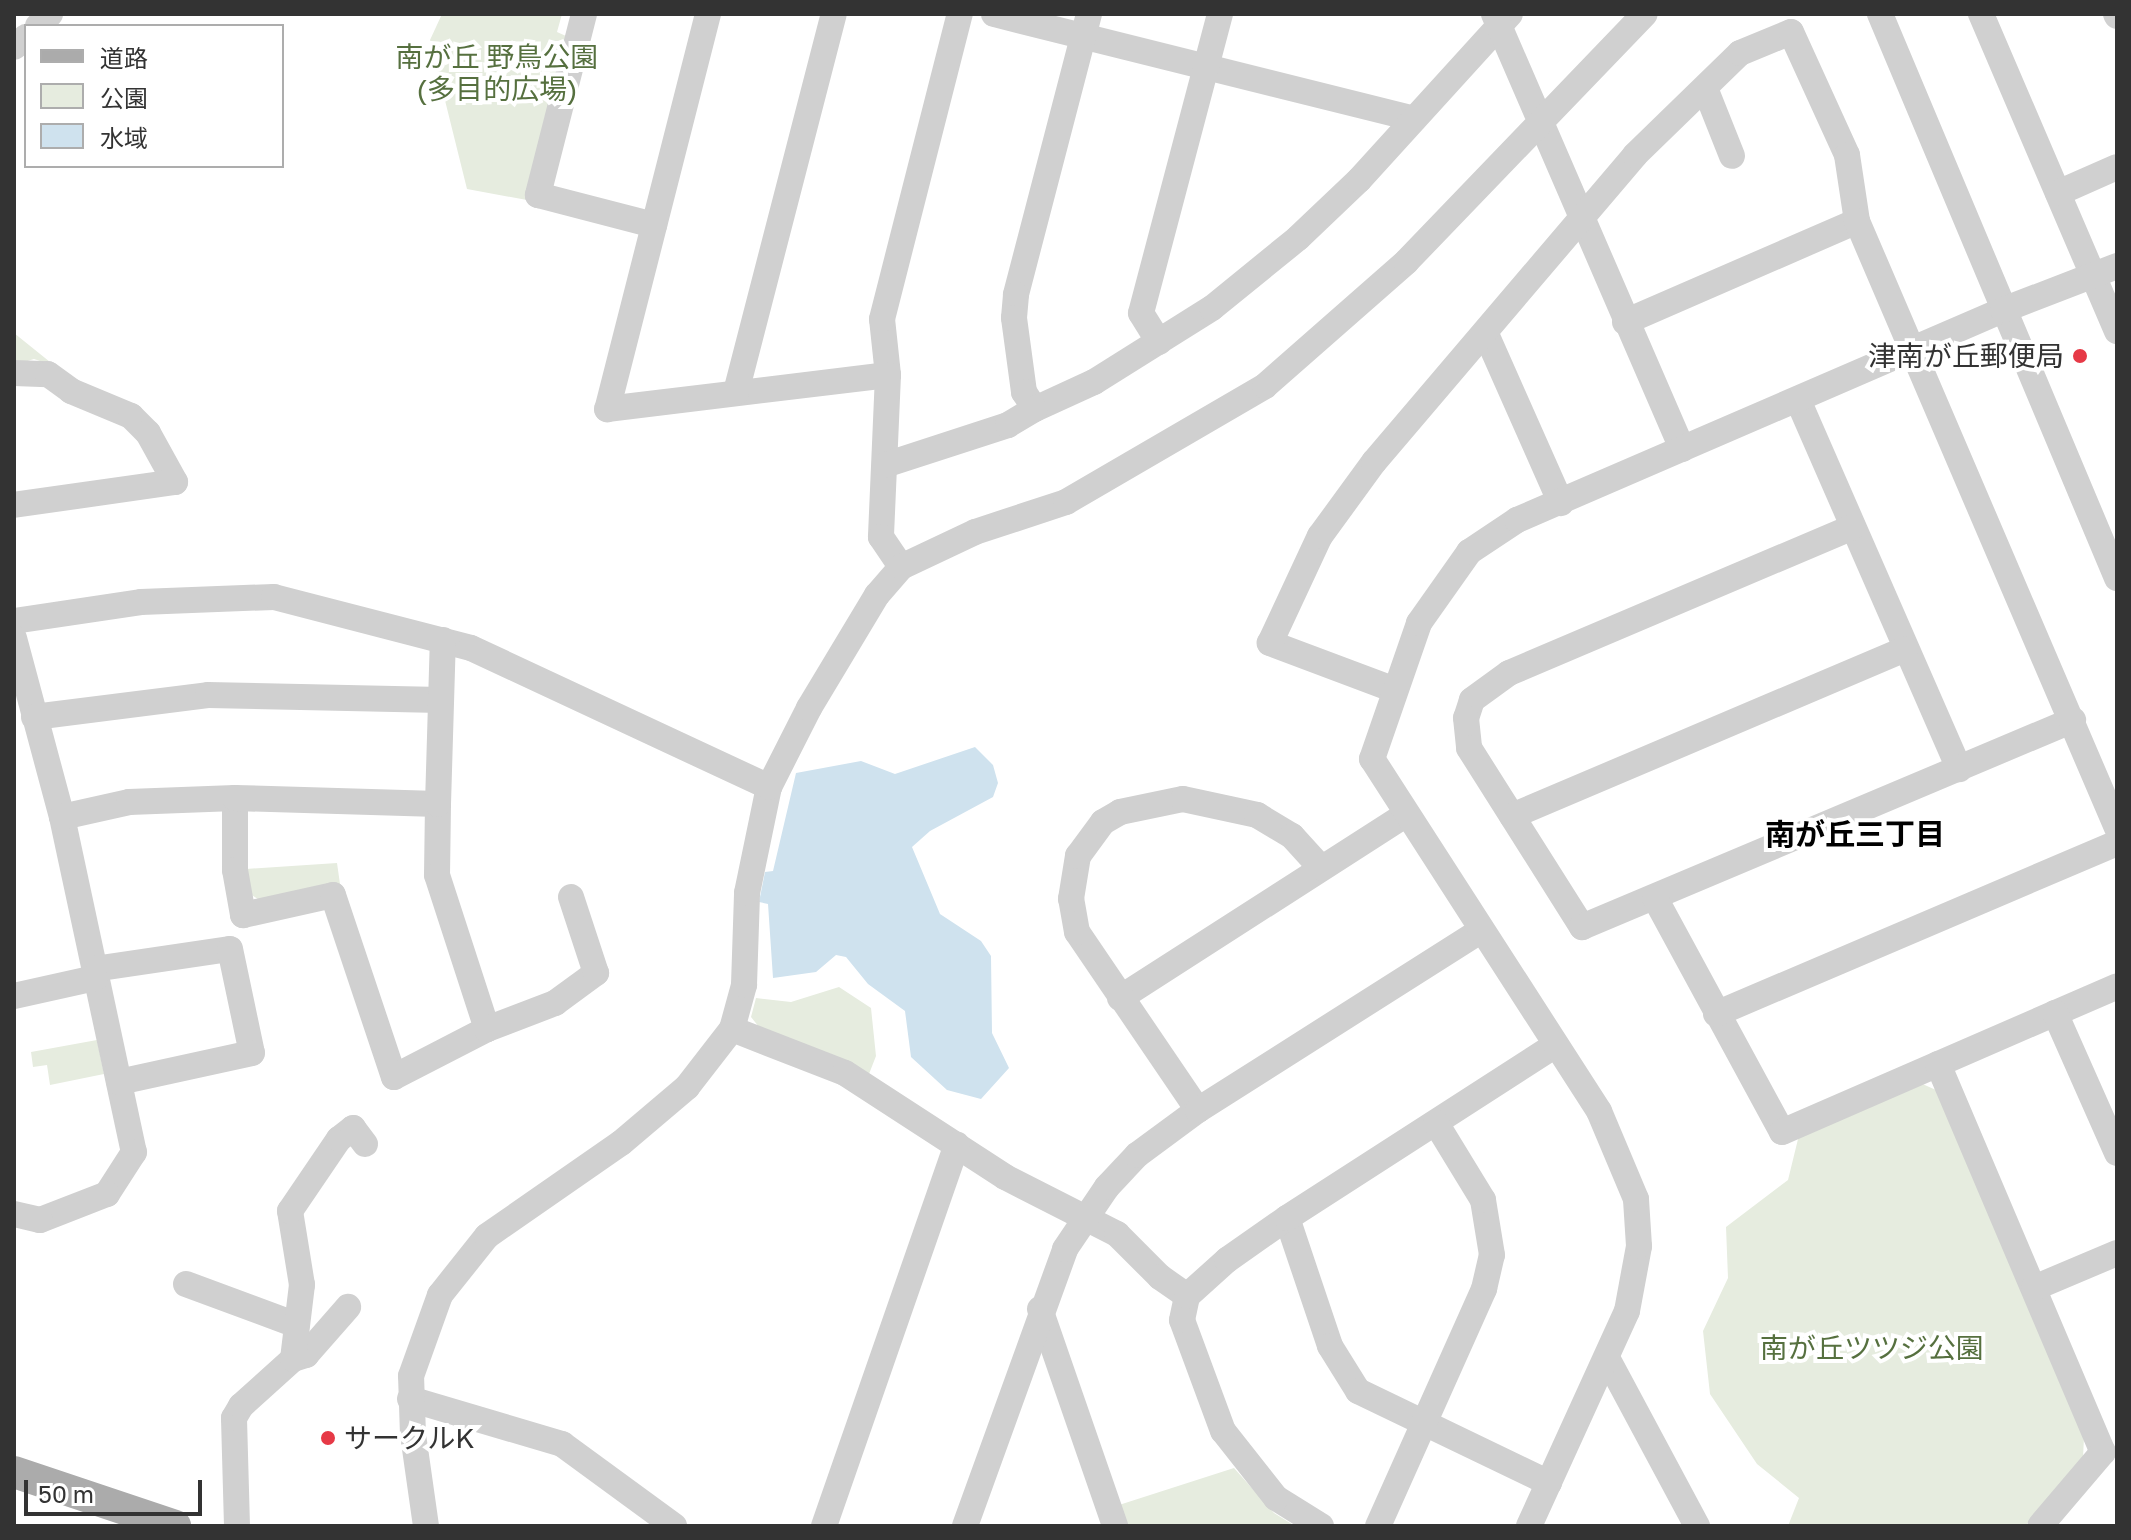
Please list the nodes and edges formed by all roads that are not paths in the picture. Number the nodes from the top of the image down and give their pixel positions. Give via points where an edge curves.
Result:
1 (584, 14) edge
2 (708, 14) edge
3 (834, 14) edge
4 (960, 14) edge
5 (994, 14) edge
6 (1220, 14) edge
7 (1645, 14) edge
8 (1880, 14) edge
9 (1981, 14) edge
10 (1501, 18) edge
11 (1086, 25) edge
12 (1207, 67) junction
13 (1705, 88) junction
14 (1414, 119) junction
15 (1540, 123) junction
16 (1732, 156) dead end
17 (2117, 167) edge
18 (2058, 193) junction
19 (1579, 220) junction
20 (1857, 221) junction
21 (654, 225) junction
22 (2117, 266) edge
23 (2092, 276) junction
24 (2003, 310) junction
25 (1625, 322) junction
26 (2117, 331) edge
27 (1486, 334) junction
28 (1159, 342) junction
29 (1915, 352) junction
30 (14, 373) edge
31 (888, 375) junction
32 (736, 392) junction
33 (1798, 400) junction
34 (1035, 409) junction
35 (1682, 449) junction
36 (885, 465) junction
37 (1561, 503) junction
38 (14, 505) edge
39 (1853, 527) junction
40 (901, 567) junction
41 (2117, 578) edge
42 (14, 621) edge
43 (14, 638) edge
44 (443, 640) junction
45 (1905, 649) junction
46 (1395, 690) junction
47 (441, 700) junction
48 (34, 717) junction
49 (2073, 720) junction
50 (1959, 769) junction
51 (769, 787) junction
52 (235, 798) junction
53 (438, 804) junction
54 (1405, 815) junction
55 (1512, 816) junction
56 (62, 817) junction
57 (2117, 828) edge
58 (2117, 843) edge
59 (1321, 868) junction
60 (571, 897) dead end
61 (1655, 898) junction
62 (1482, 930) junction
63 (95, 974) junction
64 (2117, 986) edge
65 (14, 996) edge
66 (1120, 998) junction
67 (2055, 1013) junction
68 (1716, 1014) junction
69 (487, 1029) junction
70 (732, 1029) junction
71 (1554, 1046) junction
72 (1938, 1064) junction
73 (119, 1082) junction
74 (1198, 1110) junction
75 (1436, 1123) junction
76 (365, 1144) dead end
77 (957, 1145) junction
78 (2117, 1153) edge
79 (14, 1214) edge
80 (1082, 1218) junction
81 (1287, 1218) junction
82 (2117, 1253) edge
83 (186, 1284) dead end
84 (2034, 1288) junction
85 (1187, 1296) junction
86 (348, 1307) dead end
87 (1040, 1309) junction
88 (297, 1325) junction
89 (1607, 1358) junction
90 (293, 1359) junction
91 (410, 1399) junction
92 (1423, 1425) junction
93 (14, 1472) edge
94 (1549, 1483) junction
95 (1686, 1518) edge
96 (175, 1526) edge
97 (237, 1526) edge
98 (426, 1526) edge
99 (674, 1526) edge
100 (824, 1526) edge
101 (965, 1526) edge
102 (1115, 1526) edge
103 (1321, 1526) edge
104 (1378, 1526) edge
105 (1529, 1526) edge
106 (2040, 1526) edge

1 - 21 street via 538,195
2 - 21 street
3 - 32 street
4 - 31 street via 882,319
5 - 11 street
6 - 12 street
7 - 15 street
8 - 24 street
9 - 18 street
10 - 14 street
10 - 15 street
11 - 12 street
11 - 34 street via 1016,295 1024,392
12 - 14 street
12 - 28 street via 1141,313
13 - 16 street
13 - 19 street via 1635,155
13 - 20 street via 1740,53 1791,32 1847,155
14 - 28 street via 1298,238 1212,308
15 - 19 street
15 - 40 street via 1406,262 1265,386 1066,502 975,532
17 - 18 street
18 - 23 street
19 - 25 street
19 - 27 street
20 - 25 street
20 - 29 street
21 - 32 street via 607,409
22 - 23 street
23 - 24 street
23 - 26 street
24 - 29 street
24 - 41 street
25 - 35 street
27 - 37 street
27 - 46 street via 1345,497 1320,536 1270,643
28 - 34 street via 1094,382
29 - 33 street
29 - 49 street
30 - 38 street via 48,374 71,391 131,416 148,433 175,482
31 - 32 street
31 - 36 street
33 - 35 street
33 - 39 street
34 - 36 street via 1008,425
35 - 37 street
36 - 40 street via 881,537
37 - 46 street via 1517,520 1469,552 1431,599
39 - 45 street
39 - 55 street via 1482,690 1466,718 1469,748
40 - 51 street via 855,625
42 - 44 street via 141,602 274,597
43 - 48 street
44 - 47 street
44 - 51 street via 511,664
45 - 50 street
45 - 55 street
46 - 54 street via 1372,759
47 - 48 street via 208,695
47 - 53 street
48 - 56 street
49 - 50 street
49 - 57 street
50 - 61 street
51 - 70 street via 747,893 744,985
52 - 53 street
52 - 56 street via 129,802
52 - 69 street via 235,870 243,915 333,895 394,1077
53 - 69 street via 437,875
54 - 59 street
54 - 62 street
55 - 61 street via 1582,927
56 - 63 street
58 - 68 street
59 - 66 street
59 - 66 street via 1274,823 1218,803 1166,801 1120,812 1103,822 1078,856 1071,899 1077,932
60 - 69 street via 596,973 555,1003
61 - 68 street
62 - 71 street
62 - 74 street
63 - 65 street
63 - 73 street
63 - 73 street via 230,949 252,1053
64 - 67 street
66 - 74 street
67 - 72 street
67 - 78 street
68 - 72 street via 1782,1132
70 - 77 street via 845,1073
70 - 91 street via 699,1074 654,1115 487,1236 440,1295 411,1376
71 - 75 street
71 - 89 street via 1610,1132 1636,1199 1639,1246 1633,1292
72 - 84 street
73 - 79 street via 134,1152 107,1194 40,1220
74 - 80 street via 1137,1155
75 - 81 street
75 - 92 street via 1483,1200 1492,1255 1484,1289
76 - 88 street via 353,1128 339,1139 290,1211 302,1285
77 - 80 street
77 - 100 street
80 - 85 street via 1117,1234
80 - 87 street
81 - 85 street
81 - 92 street via 1330,1346 1348,1378 1370,1400
82 - 84 street
83 - 88 street
84 - 106 street via 2103,1452
85 - 103 street via 1182,1320 1223,1431 1276,1498
86 - 90 street via 306,1355
87 - 101 street
87 - 102 street
88 - 90 street
89 - 94 street
89 - 95 street
90 - 97 street via 234,1418
91 - 98 street
91 - 99 street via 562,1444
92 - 94 street
92 - 104 street
93 - 96 main road
94 - 105 street

